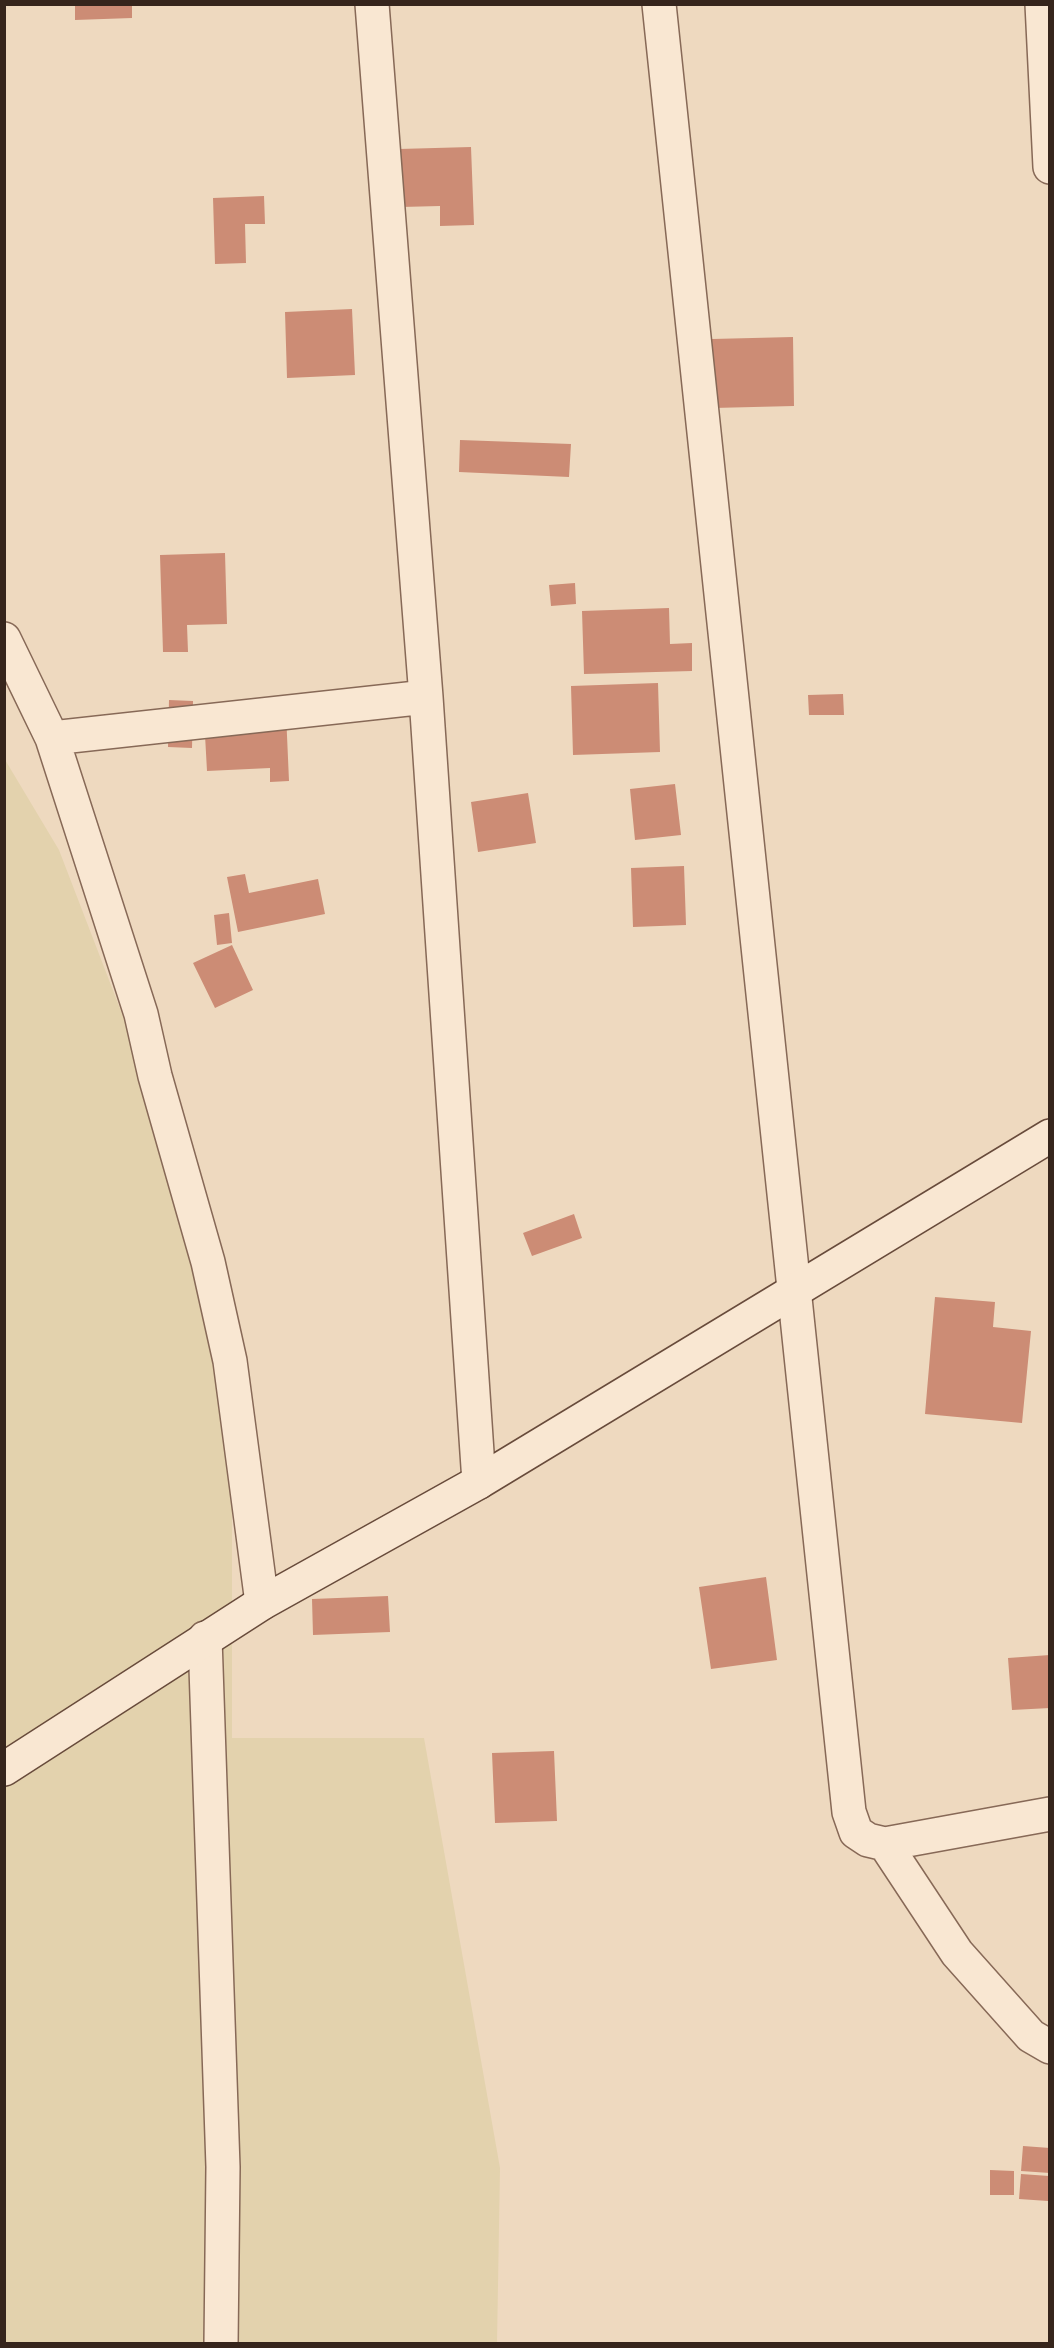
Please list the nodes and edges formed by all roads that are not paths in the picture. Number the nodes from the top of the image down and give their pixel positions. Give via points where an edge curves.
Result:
1 (372, 4) edge
2 (659, 4) edge
3 (1042, 4) edge
4 (1050, 166) edge
5 (4, 639) edge
6 (426, 697) junction
7 (52, 738) junction
8 (1050, 1136) edge
9 (794, 1292) junction
10 (479, 1482) junction
11 (262, 1602) junction
12 (205, 1638) junction
13 (4, 1769) edge
14 (1050, 1814) edge
15 (885, 1844) junction
16 (1050, 2047) edge
17 (221, 2343) edge

1 - 6 street
2 - 9 street
3 - 4 street
5 - 7 street
6 - 7 street
6 - 10 street
7 - 11 street via 141,1014 208,1262 230,1361
8 - 9 street
9 - 10 street
9 - 15 street via 849,1812 856,1832
10 - 11 street
11 - 12 street
12 - 13 street
12 - 17 street via 223,2167
14 - 15 street
15 - 16 street via 957,1953 1031,2036

